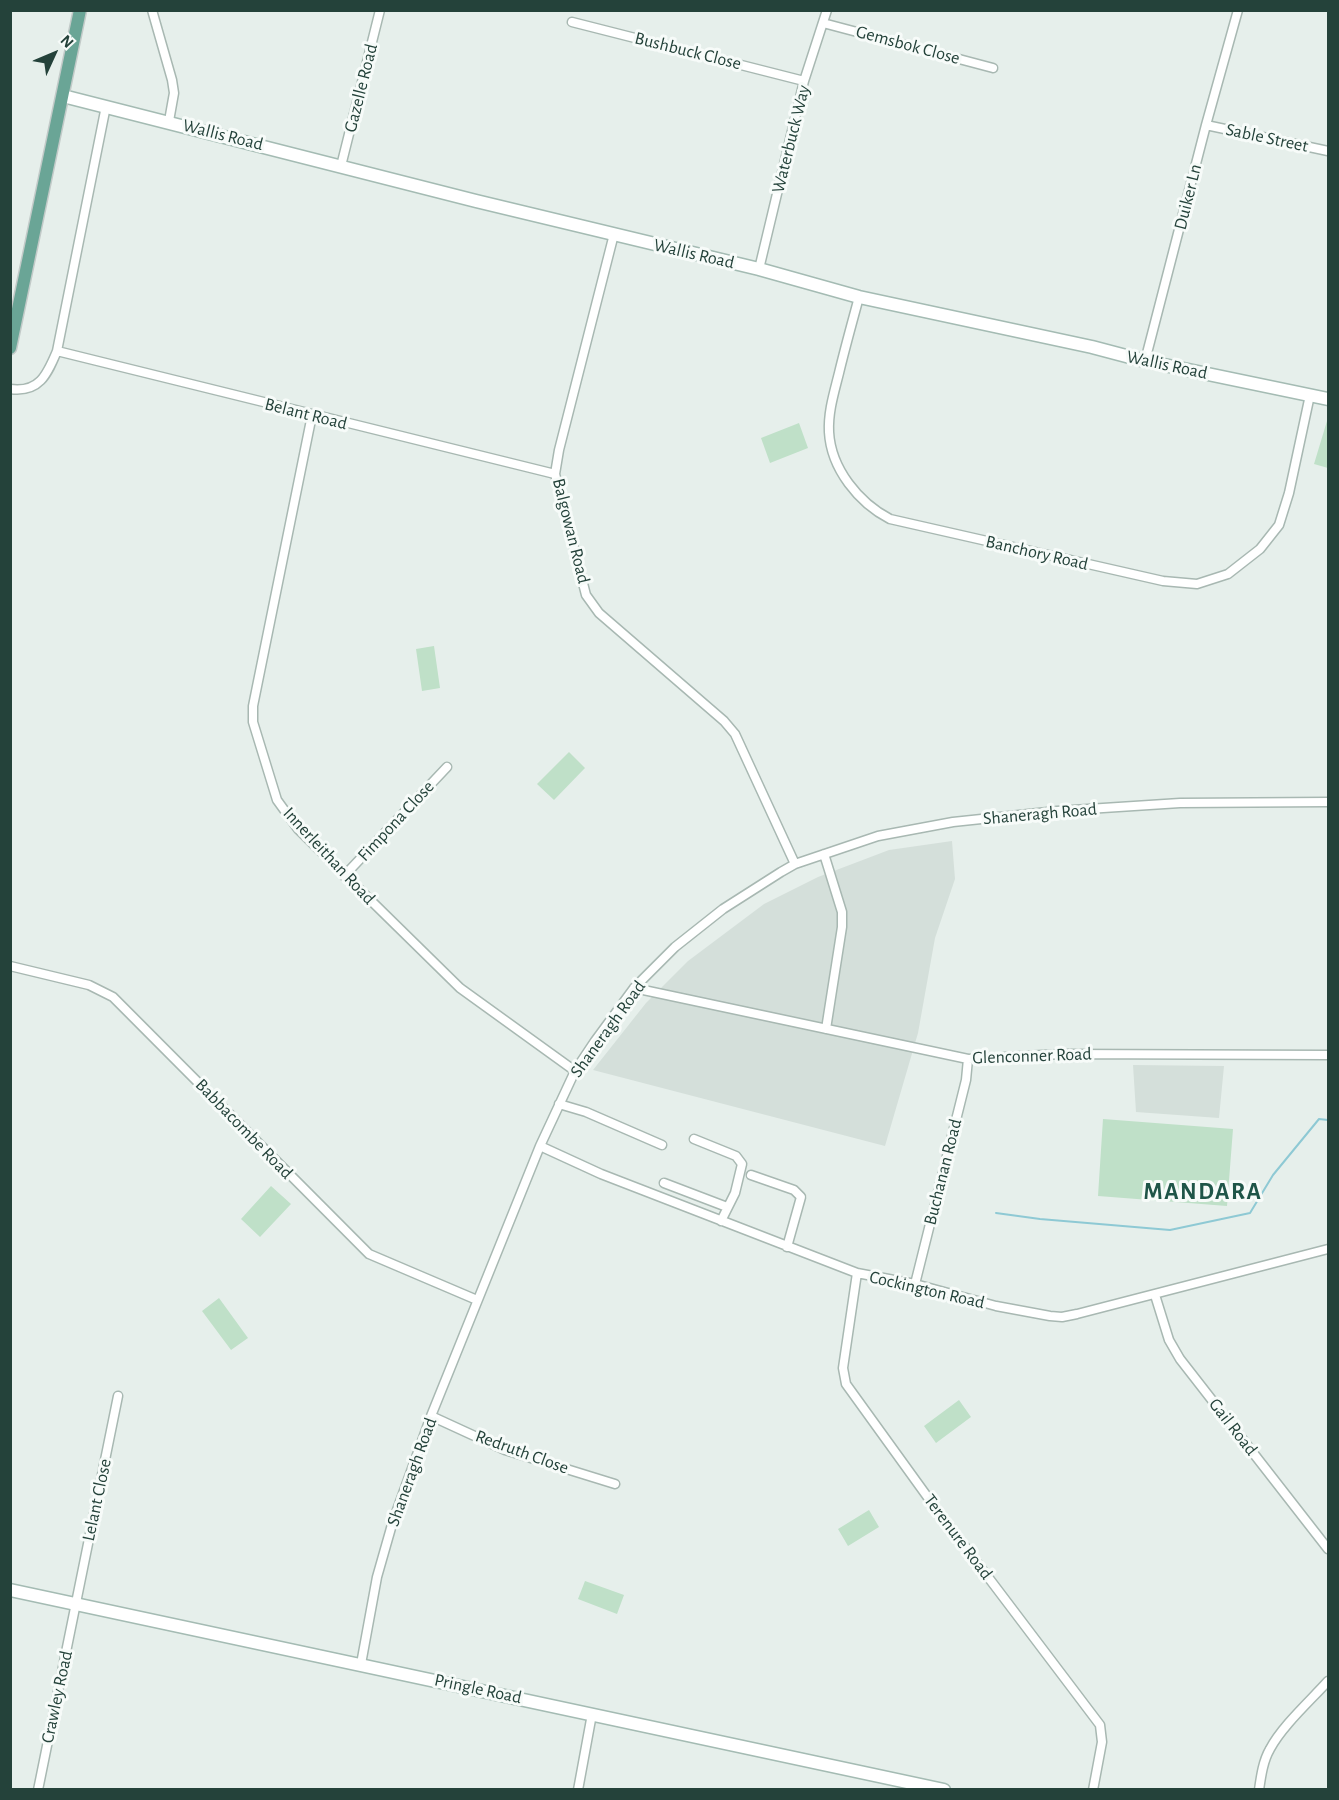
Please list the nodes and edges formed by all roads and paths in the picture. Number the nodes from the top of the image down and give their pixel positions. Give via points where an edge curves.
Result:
1 (152, 10) edge
2 (380, 10) edge
3 (827, 10) edge
4 (1238, 10) edge
5 (76, 13) edge
6 (572, 22) dead end
7 (823, 23) junction
8 (993, 68) dead end
9 (804, 81) junction
10 (63, 96) junction
11 (106, 106) junction
12 (169, 122) junction
13 (1206, 125) junction
14 (1329, 151) edge
15 (341, 166) junction
16 (614, 234) junction
17 (759, 269) junction
18 (859, 297) junction
19 (14, 312) edge
20 (10, 348) edge
21 (57, 351) junction
22 (1145, 361) junction
23 (10, 389) edge
24 (1310, 395) junction
25 (1329, 399) edge
26 (312, 415) junction
27 (555, 474) junction
28 (447, 767) dead end
29 (1329, 802) edge
30 (824, 854) junction
31 (795, 864) junction
32 (345, 876) junction
33 (10, 966) edge
34 (634, 988) junction
35 (826, 1029) junction
36 (1329, 1054) edge
37 (968, 1059) junction
38 (575, 1071) junction
39 (559, 1104) junction
40 (694, 1139) dead end
41 (662, 1145) dead end
42 (540, 1146) junction
43 (751, 1175) dead end
44 (664, 1183) dead end
45 (727, 1207) junction
46 (721, 1221) junction
47 (787, 1247) junction
48 (1329, 1249) edge
49 (857, 1273) junction
50 (915, 1284) junction
51 (1155, 1295) junction
52 (477, 1300) junction
53 (118, 1396) dead end
54 (431, 1416) junction
55 (615, 1484) dead end
56 (1329, 1550) edge
57 (10, 1590) edge
58 (76, 1605) junction
59 (361, 1664) junction
60 (1329, 1681) edge
61 (592, 1714) junction
62 (38, 1790) edge
63 (578, 1790) edge
64 (945, 1790) edge
65 (1093, 1790) edge
66 (1259, 1790) edge

1 - 12 street via 174,93
2 - 15 street, Gazelle Road
3 - 7 street, Waterbuck Way
4 - 13 street, Duiker Ln
5 - 10 main road
6 - 9 street, Bushbuck Close
7 - 8 street, Gemsbok Close
7 - 9 street, Waterbuck Way
9 - 17 street, Waterbuck Way
10 - 11 street, Wallis Road
10 - 19 main road
11 - 12 street, Wallis Road
11 - 21 street
12 - 15 street, Wallis Road
13 - 14 street, Sable Street
13 - 22 street, Duiker Ln
15 - 16 street, Wallis Road
16 - 17 street, Wallis Road
16 - 27 street, Balgowan Road
17 - 18 street, Wallis Road
18 - 22 street, Wallis Road
18 - 24 street, Banchory Road via 832,400 829,434 838,466 862,501 890,519 1164,581 1197,584 1228,574 1260,549 1279,525
19 - 20 main road
21 - 23 street via 37,385
21 - 26 street, Belant Road
22 - 24 street, Wallis Road
24 - 25 street, Wallis Road
26 - 27 street, Belant Road
26 - 32 street, Innerleithan Road via 255,695 254,722 283,810
27 - 31 street, Balgowan Road via 591,604 735,734
28 - 32 street, Fimpona Close
29 - 30 street, Shaneragh Road via 1180,803 1057,811 942,824 878,836
30 - 31 street, Shaneragh Road
30 - 35 street via 842,912
31 - 34 street, Shaneragh Road via 702,925
32 - 38 street, Innerleithan Road via 460,988
33 - 52 street, Babbacombe Road via 89,985 113,997 369,1254
34 - 35 street, Glenconner Road
34 - 38 street, Shaneragh Road
35 - 37 street, Glenconner Road
36 - 37 street, Glenconner Road via 1074,1054
37 - 50 street, Buchanan Road
38 - 39 street, Shaneragh Road
39 - 41 street
39 - 42 street, Shaneragh Road
40 - 45 street via 736,1156 742,1164
42 - 46 street, Cockington Road
42 - 52 street, Shaneragh Road
43 - 47 street via 794,1190 801,1197
44 - 45 street
45 - 46 street
46 - 47 street, Cockington Road
47 - 49 street, Cockington Road
48 - 51 street, Cockington Road
49 - 50 street, Cockington Road
49 - 65 street, Terenure Road via 843,1368 846,1384 1100,1725 1102,1742
50 - 51 street, Cockington Road via 996,1306 1062,1317
51 - 56 street, Gail Road via 1169,1340 1180,1359
52 - 54 street, Shaneragh Road
53 - 58 street, Lelant Close
54 - 55 street, Redruth Close via 505,1450
54 - 59 street, Shaneragh Road via 380,1566
57 - 58 street, Pringle Road
58 - 59 street, Pringle Road
58 - 62 street, Crawley Road
59 - 61 street, Pringle Road
60 - 66 street via 1270,1749
61 - 63 street
61 - 64 street, Pringle Road

